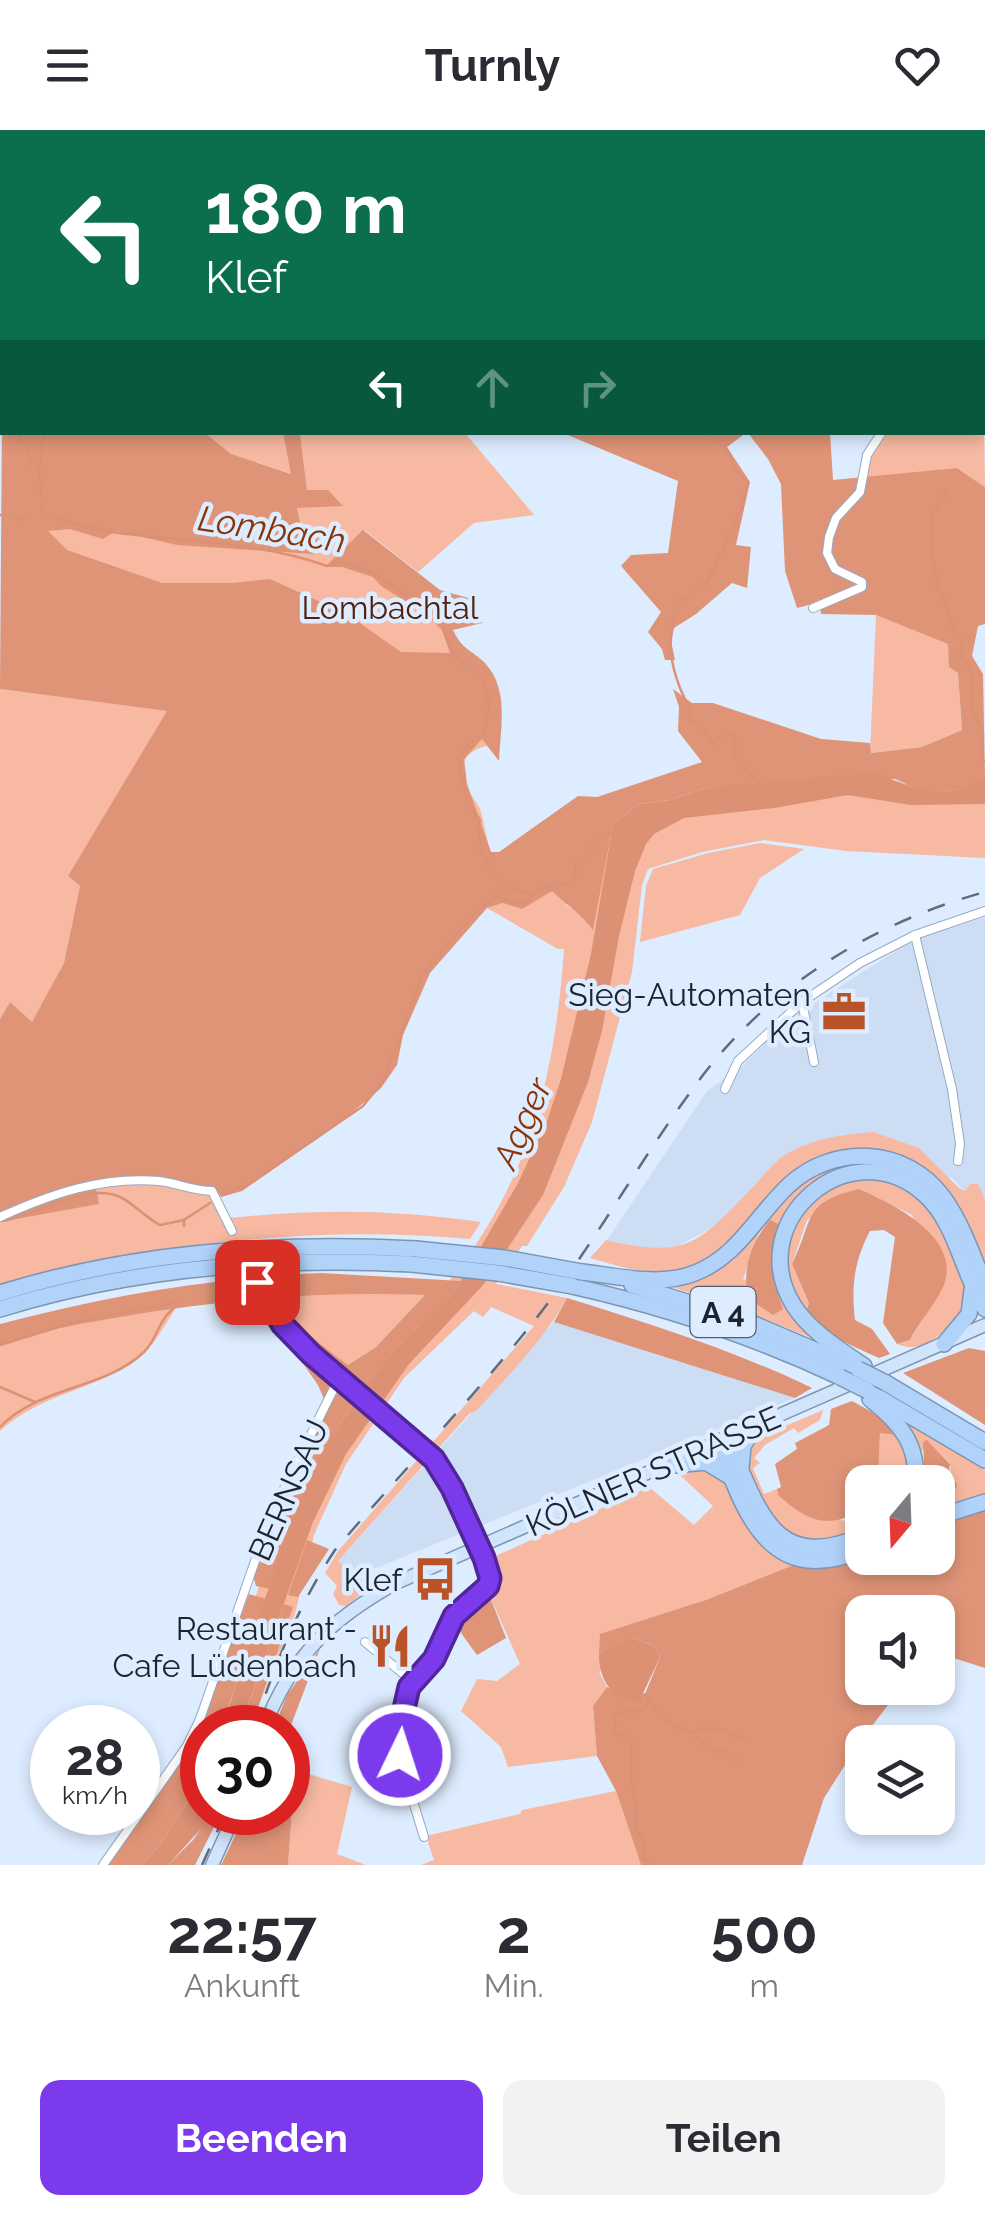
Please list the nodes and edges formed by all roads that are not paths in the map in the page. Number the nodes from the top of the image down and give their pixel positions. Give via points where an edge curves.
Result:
1 (880, 435) edge
2 (813, 608) dead end
3 (985, 910) edge
4 (914, 935) junction
5 (802, 1002) junction
6 (814, 1062) dead end
7 (725, 1089) dead end
8 (958, 1161) dead end
9 (0, 1217) edge
10 (232, 1231) dead end
11 (413, 1257) junction
12 (582, 1272) junction
13 (980, 1281) edge
14 (257, 1282) dead end
15 (0, 1293) edge
16 (0, 1309) edge
17 (985, 1309) edge
18 (985, 1325) edge
19 (944, 1344) junction
20 (861, 1367) junction
21 (342, 1383) junction
22 (865, 1393) junction
23 (756, 1425) junction
24 (722, 1441) junction
25 (985, 1442) edge
26 (985, 1460) edge
27 (915, 1465) edge
28 (666, 1466) junction
29 (737, 1476) junction
30 (985, 1502) edge
31 (955, 1512) edge
32 (845, 1541) edge
33 (479, 1547) junction
34 (845, 1556) edge
35 (366, 1642) dead end
36 (412, 1682) junction
37 (274, 1705) edge
38 (226, 1835) edge
39 (424, 1837) dead end
40 (103, 1865) edge
41 (212, 1865) edge

1 - 2 street via 867,456 860,492 829,536 834,568 862,587
3 - 4 street
4 - 5 street
4 - 8 street via 952,1089
5 - 6 street
5 - 7 street via 738,1061
9 - 10 street via 72,1188 162,1181 212,1190
11 - 12 highway, A 4, bridge via 504,1258
11 - 15 highway, A 4 via 233,1248 104,1266
11 - 16 highway, A 4 via 236,1264
11 - 22 highway, A 4, bridge via 676,1312 736,1332
12 - 13 highway via 656,1280 692,1274 731,1250 803,1174 832,1160 868,1155 908,1167 938,1190
12 - 20 highway, A 4 via 742,1319
13 - 17 highway
13 - 19 highway via 969,1314
13 - 20 highway via 939,1211 917,1188 863,1172 815,1190 787,1226 782,1274 804,1320
14 - 21 street via 292,1335
18 - 19 main road, KÖLNER STRASSE
19 - 23 main road, KÖLNER STRASSE
20 - 25 highway, bridge
21 - 33 street via 434,1459
21 - 40 street, BERNSAU via 283,1488 187,1746
22 - 26 highway
22 - 27 highway via 904,1432
23 - 24 main road, KÖLNER STRASSE
23 - 29 highway
24 - 28 main road, KÖLNER STRASSE
24 - 29 highway via 722,1454
28 - 29 highway via 706,1462
28 - 33 main road, KÖLNER STRASSE
29 - 32 highway via 766,1523 793,1544 822,1548
29 - 34 highway via 755,1528 785,1554 817,1561
30 - 31 highway
33 - 36 street via 488,1586 454,1616 434,1659
33 - 37 main road, KÖLNER STRASSE via 396,1583 340,1617 298,1662
35 - 36 street
36 - 39 street via 398,1744
38 - 41 main road

